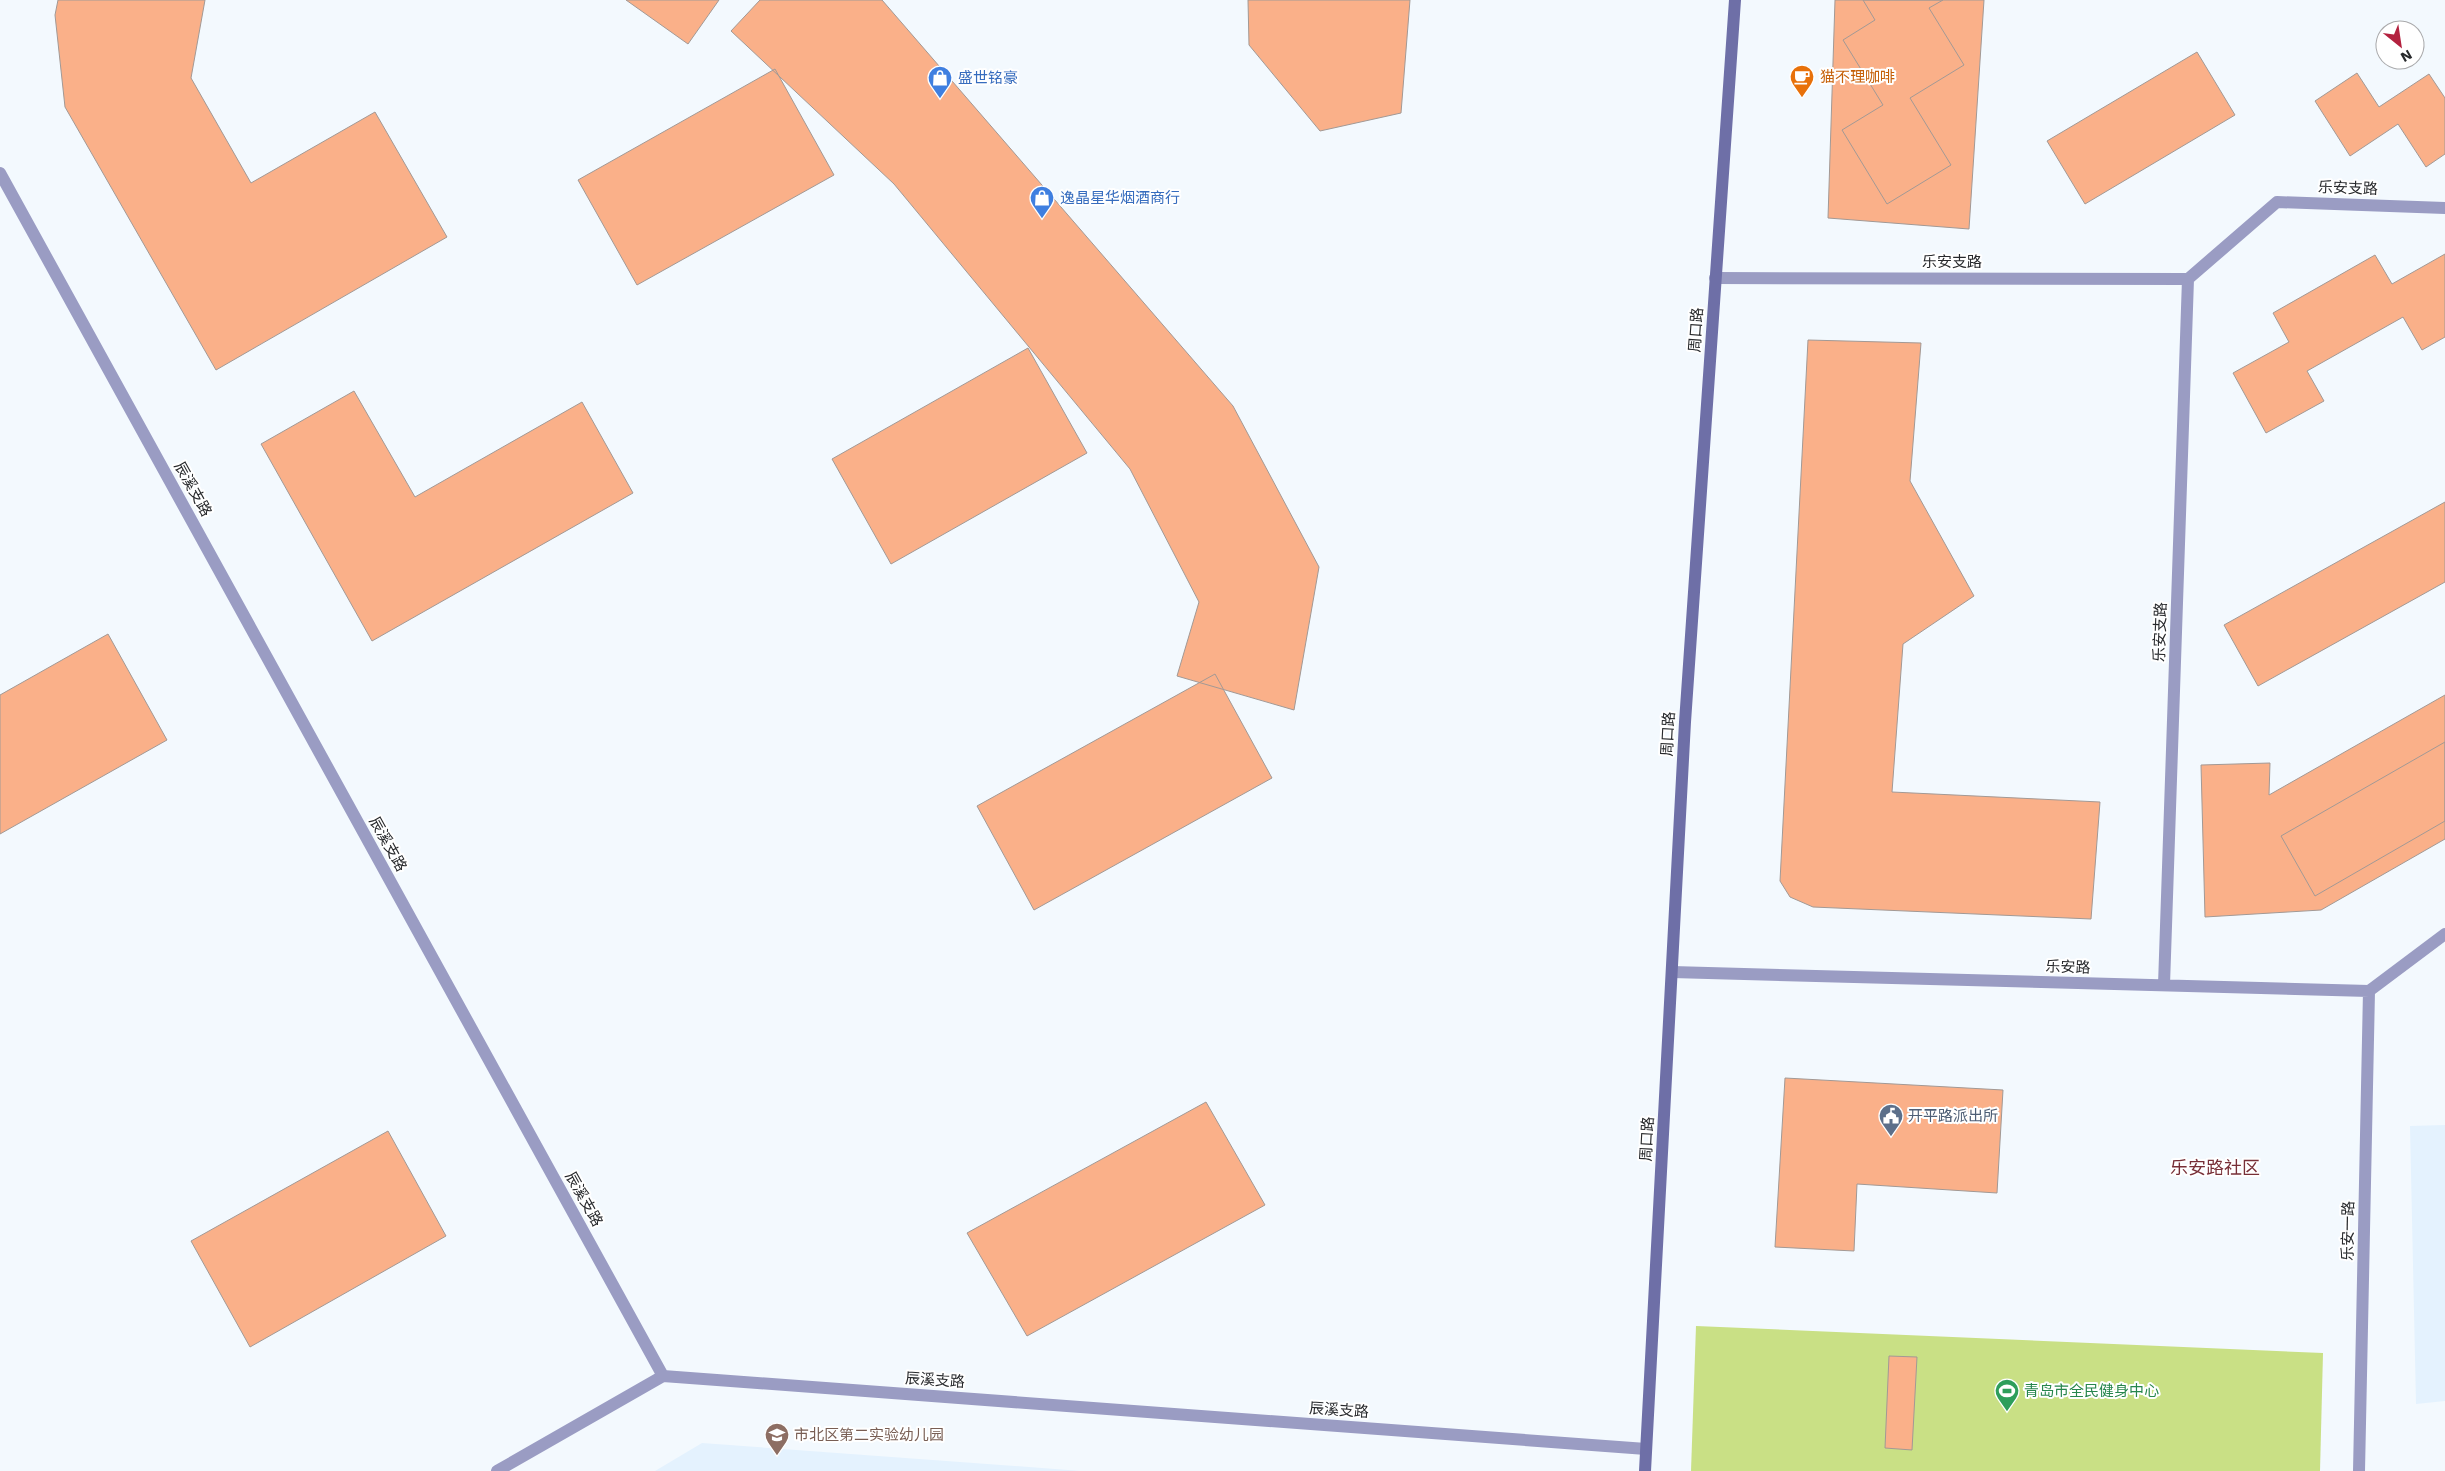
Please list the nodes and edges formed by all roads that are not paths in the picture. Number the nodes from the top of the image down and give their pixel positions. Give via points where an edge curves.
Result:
1 (1735, 0) edge
2 (0, 174) edge
3 (2445, 208) edge
4 (1715, 278) junction
5 (2188, 279) junction
6 (2445, 934) edge
7 (1672, 972) junction
8 (2164, 986) junction
9 (2369, 991) junction
10 (663, 1376) junction
11 (1646, 1448) junction
12 (497, 1471) edge
13 (1644, 1471) edge
14 (2359, 1471) edge

1 - 4 main road, 周口路
2 - 10 street, 辰溪支路
3 - 5 street, 乐安支路 via 2277,202
4 - 5 street, 乐安支路
4 - 7 main road, 周口路 via 1684,722
5 - 8 street, 乐安支路
6 - 9 street
7 - 8 street, 乐安路
7 - 11 main road, 周口路
8 - 9 street, 乐安路
9 - 14 street, 乐安一路
10 - 11 street, 辰溪支路
10 - 12 street
11 - 13 main road, 周口路

